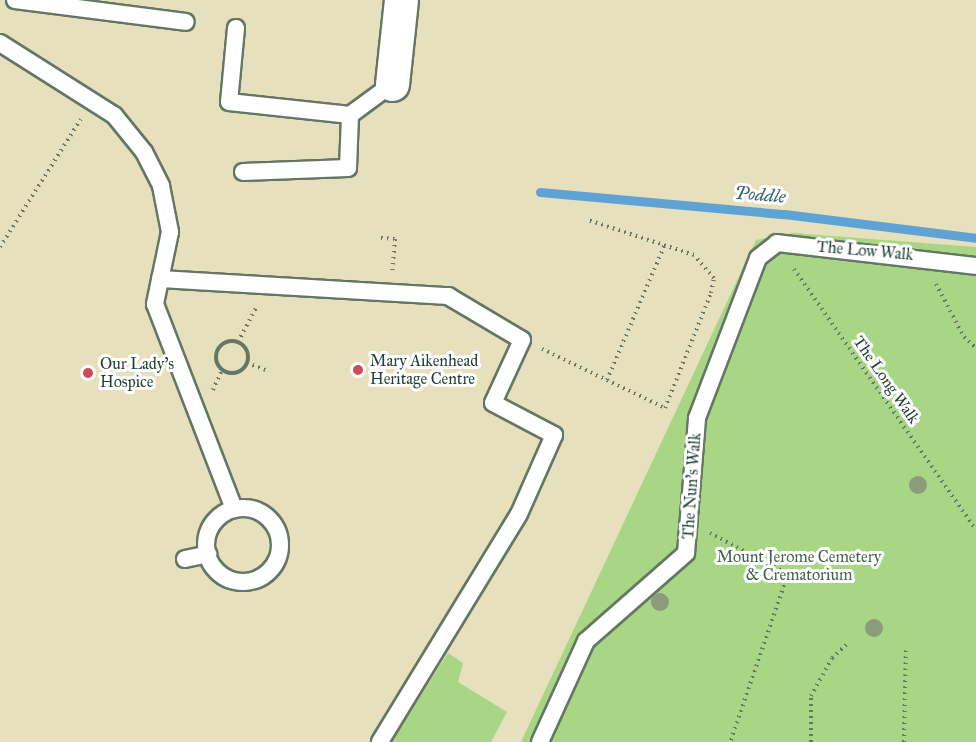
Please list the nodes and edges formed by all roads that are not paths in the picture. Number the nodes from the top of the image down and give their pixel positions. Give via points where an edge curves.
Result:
1 (15, 0) edge
2 (401, 0) edge
3 (186, 22) dead end
4 (236, 28) dead end
5 (0, 43) edge
6 (392, 84) joint
7 (350, 115) junction
8 (243, 171) dead end
9 (758, 258) joint
10 (976, 266) edge
11 (160, 279) junction
12 (234, 509) junction
13 (208, 554) junction
14 (185, 559) dead end
15 (380, 742) edge
16 (540, 742) edge

1 - 3 lane
2 - 6 street
4 - 7 lane via 229,102
5 - 11 lane via 114,115 144,152 169,212
6 - 7 lane
7 - 8 lane via 348,168
9 - 10 lane, The Low Walk via 777,243
9 - 16 lane, The Nun's Walk via 697,418 686,553 586,641
11 - 12 lane via 154,304
11 - 15 lane via 448,296 522,340 492,403 554,435 519,514
12 - 13 lane via 211,528
12 - 13 lane via 250,509 275,526 277,560 260,579 243,582 218,572
13 - 14 lane

